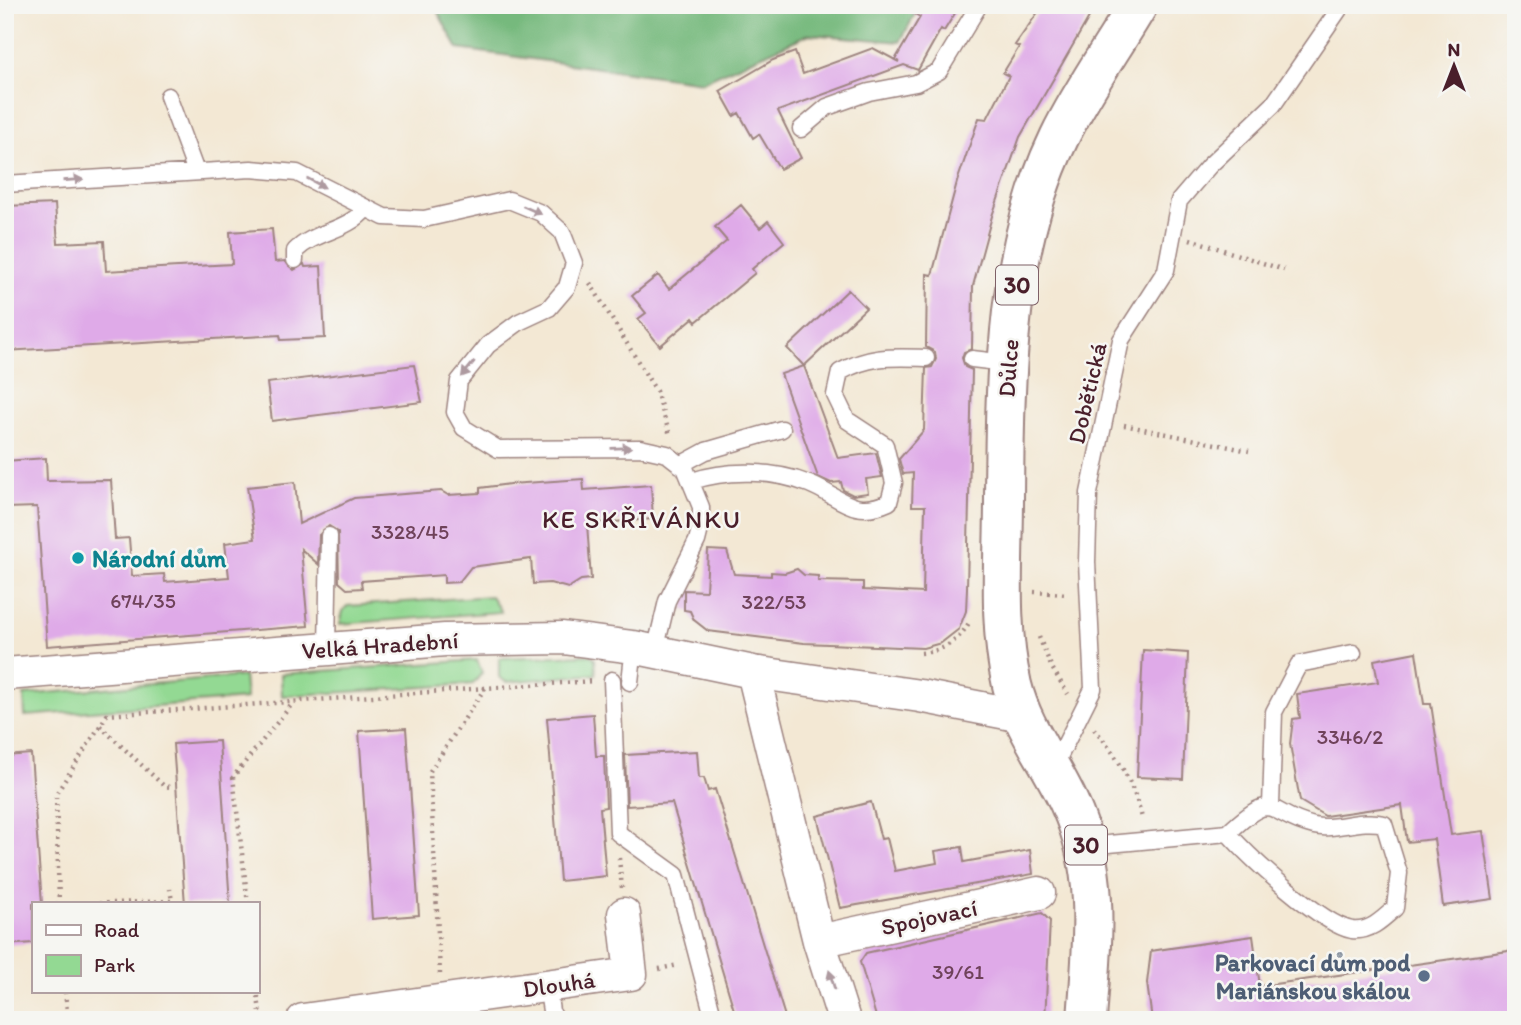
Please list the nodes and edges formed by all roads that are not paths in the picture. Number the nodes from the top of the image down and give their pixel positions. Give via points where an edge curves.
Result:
1 (979, 5) edge
2 (1138, 5) edge
3 (1342, 5) edge
4 (168, 96) dead end
5 (802, 130) dead end
6 (196, 172) junction
7 (5, 184) edge
8 (366, 208) junction
9 (295, 260) dead end
10 (926, 359) dead end
11 (782, 429) dead end
12 (680, 465) junction
13 (692, 481) junction
14 (329, 536) dead end
15 (327, 648) junction
16 (1353, 653) dead end
17 (643, 658) junction
18 (753, 672) junction
19 (5, 674) edge
20 (612, 680) road end
21 (630, 682) dead end
22 (1022, 716) junction
23 (1052, 772) junction
24 (1271, 806) junction
25 (1228, 833) junction
26 (1087, 846) junction
27 (1040, 893) dead end
28 (624, 914) road end
29 (819, 941) junction
30 (547, 985) junction
31 (1092, 1010) edge
32 (377, 1014) edge
33 (303, 1020) edge
34 (556, 1020) edge
35 (714, 1020) edge
36 (844, 1020) edge

1 - 5 lane via 939,71 916,83 869,92 827,107
2 - 22 main road, Důlce / 30 via 1059,138 1039,190 989,361 1005,627 1010,675
3 - 23 lane, Dobětická via 1273,105 1179,201 1166,270 1121,341 1089,493 1093,689
4 - 6 lane
7 -> 6 lane
6 -> 8 lane via 251,169 297,173
8 - 9 lane via 345,227 305,241 295,251
8 -> 12 lane via 384,217 424,219 509,200 541,213 562,232 574,263 567,287 550,308 519,322 488,345 459,381 455,412 464,428 498,449 640,448 667,454
10 - 13 lane via 884,357 860,361 840,372 835,395 847,420 885,445 894,483 889,502 874,509 852,507 812,485 739,472
11 - 12 lane via 706,451
12 - 13 lane
13 - 17 lane via 701,507 697,541
14 - 15 lane
15 - 17 street, Velká Hradební via 563,638
15 - 19 street, Velká Hradební
16 - 24 lane via 1299,664 1274,712
17 - 18 street, Velká Hradební
17 - 21 lane
18 - 22 street, Velká Hradební
18 - 29 street
20 - 35 lane via 618,833 676,875
22 - 23 main road, 30
23 - 26 main road, 30
24 - 25 lane via 1252,810
24 - 25 lane via 1315,827 1370,820 1384,824 1399,873 1395,908 1376,926 1352,930 1308,906
25 - 26 lane
26 - 31 main road, 30 via 1092,873
27 - 29 street, Spojovací
28 - 30 street, Dlouhá via 631,974
36 -> 29 street
30 - 32 street, Dlouhá via 442,999
30 - 34 lane
32 - 33 street, Dlouhá

